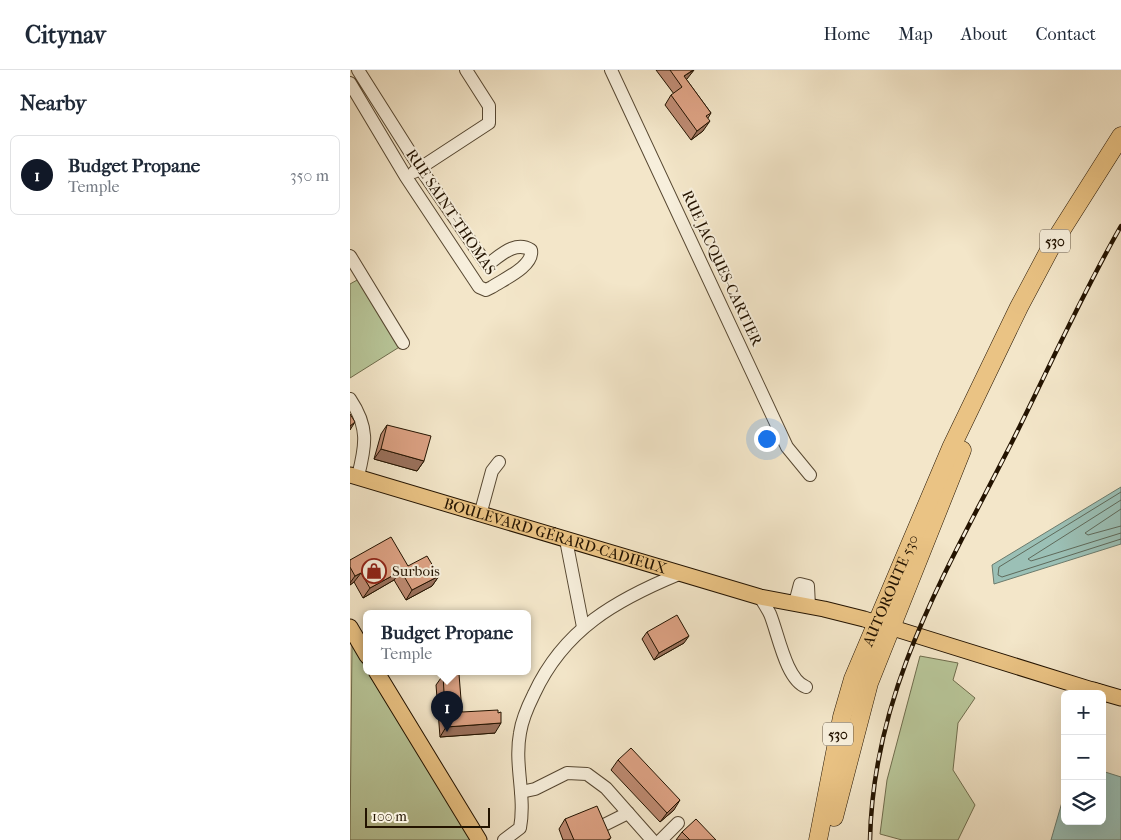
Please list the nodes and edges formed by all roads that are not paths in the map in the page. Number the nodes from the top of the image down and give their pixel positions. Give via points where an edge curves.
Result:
1 (358, 70) edge
2 (466, 70) edge
3 (611, 70) edge
4 (350, 83) edge
5 (1121, 136) edge
6 (420, 168) junction
7 (406, 177) junction
8 (350, 256) edge
9 (487, 265) junction
10 (482, 288) junction
11 (404, 342) dead end
12 (350, 399) edge
13 (500, 462) dead end
14 (354, 475) edge
15 (810, 475) dead end
16 (480, 515) junction
17 (566, 540) junction
18 (679, 574) junction
19 (760, 597) junction
20 (350, 627) edge
21 (583, 627) junction
22 (882, 630) junction
23 (363, 649) edge
24 (378, 675) edge
25 (806, 687) dead end
26 (1090, 690) edge
27 (1106, 694) edge
28 (1121, 698) edge
29 (521, 792) junction
30 (628, 813) junction
31 (678, 823) dead end
32 (596, 829) edge
33 (519, 835) edge
34 (479, 840) edge
35 (504, 840) edge
36 (652, 840) edge
37 (661, 840) edge
38 (818, 840) edge
39 (828, 840) edge

1 - 6 street, RUE SAINT-THOMAS
2 - 6 street via 489,106 489,123
3 - 15 street, RUE JACQUES-CARTIER via 787,446
4 - 7 street, RUE SAINT-THOMAS
5 - 22 highway, AUTOROUTE 530 / 530 via 1046,255 950,448
6 - 7 street
6 - 9 street, RUE SAINT-THOMAS
7 - 10 street, RUE SAINT-THOMAS
8 - 11 street
9 - 10 street
9 - 10 street, RUE SAINT-THOMAS via 514,246 524,246 532,255 528,262 492,287
12 - 14 street via 360,414 364,430 364,454
13 - 16 street via 492,471
14 - 16 main road, BOULEVARD GÉRARD-CADIEUX
16 - 17 main road, BOULEVARD GÉRARD-CADIEUX
17 - 18 main road, BOULEVARD GÉRARD-CADIEUX
17 - 21 street
18 - 19 main road, BOULEVARD GÉRARD-CADIEUX
18 - 21 street via 621,600
19 - 22 main road, BOULEVARD GÉRARD-CADIEUX via 802,604
19 - 22 main road, BOULEVARD GÉRARD-CADIEUX via 784,608
19 - 25 street via 792,674
20 - 23 main road
21 - 29 street via 563,647 541,678 526,710 518,758
22 - 26 main road, BOULEVARD GÉRARD-CADIEUX via 950,656
22 - 38 highway, AUTOROUTE 530 / 530 via 845,703
22 - 39 highway, AUTOROUTE 530 / 530
24 - 34 main road
27 - 28 main road, BOULEVARD GÉRARD-CADIEUX
29 - 30 street via 535,789 567,773 587,774 606,788
29 - 33 street
30 - 32 street
30 - 36 street
31 - 37 street
33 - 35 street

